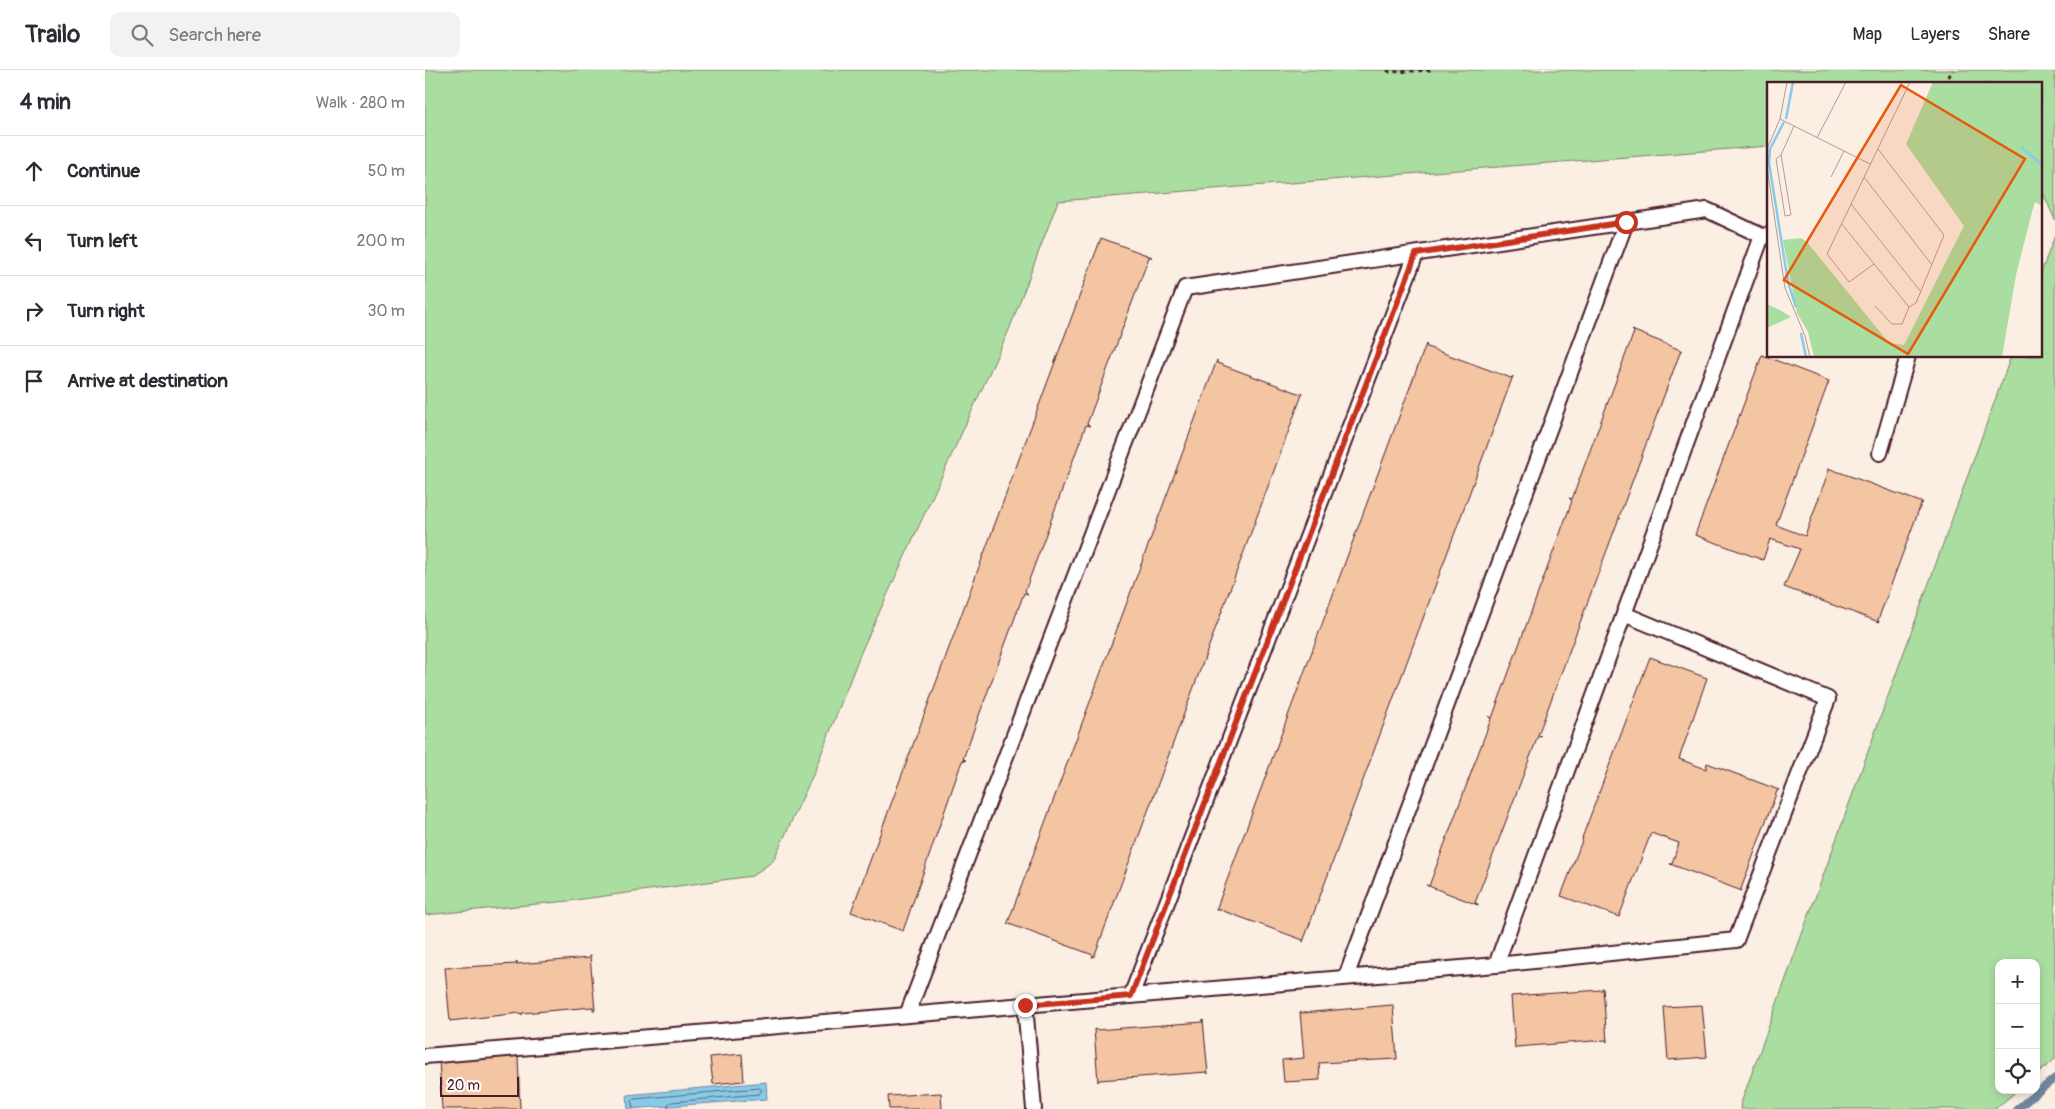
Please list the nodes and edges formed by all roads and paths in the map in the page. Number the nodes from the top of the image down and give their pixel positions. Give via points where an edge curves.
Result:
1 (1387, 70) edge
2 (1434, 70) edge
3 (1953, 70) edge
4 (1945, 82) edge
5 (1626, 222) junction
6 (1766, 236) edge
7 (1416, 254) junction
8 (1907, 358) edge
9 (1880, 453) dead end
10 (1624, 614) junction
11 (1496, 965) junction
12 (1347, 977) junction
13 (1131, 996) junction
14 (1025, 1005) junction
15 (907, 1015) junction
16 (425, 1056) edge
17 (1034, 1109) edge

1 - 2 path
3 - 4 path
5 - 6 lane via 1707,210
5 - 7 lane
5 - 12 lane
6 - 10 lane
7 - 13 lane
7 - 15 lane via 1185,288
8 - 9 lane
10 - 11 lane
10 - 11 lane via 1828,699 1736,940
11 - 12 lane
12 - 13 lane
13 - 14 lane
14 - 15 lane
14 - 17 lane
15 - 16 lane

